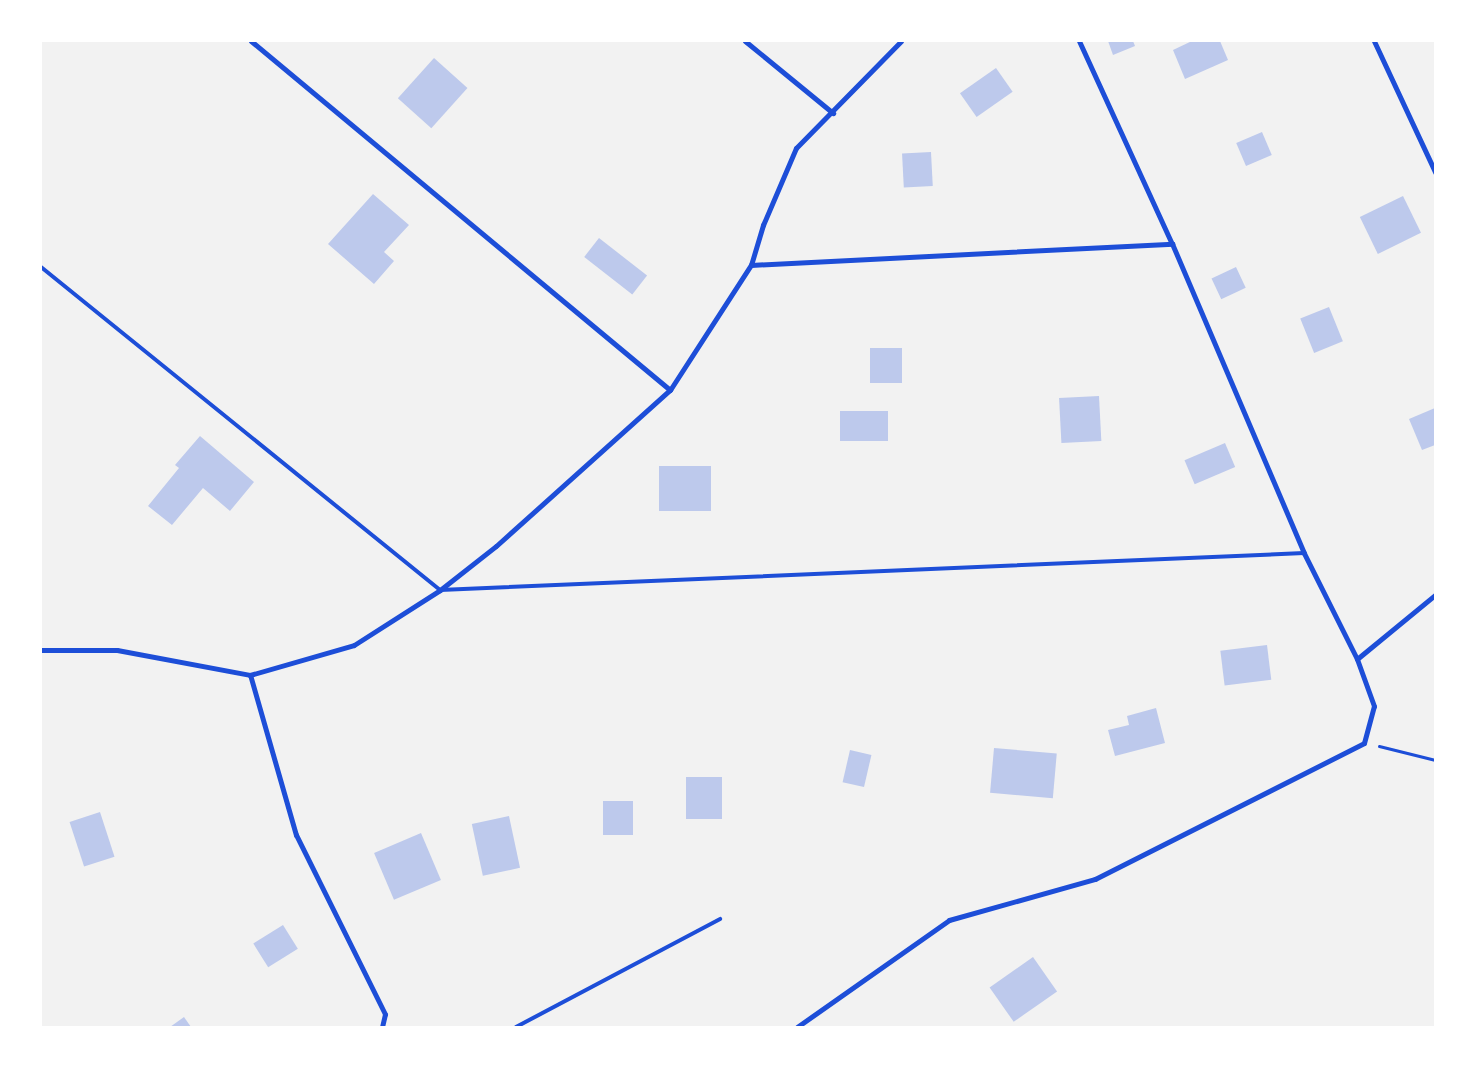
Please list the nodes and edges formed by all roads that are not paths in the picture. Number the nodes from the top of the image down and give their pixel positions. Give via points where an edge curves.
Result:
1 (251, 41) edge
2 (745, 41) edge
3 (901, 41) edge
4 (1080, 41) edge
5 (1374, 41) edge
6 (833, 113) junction
7 (1435, 172) edge
8 (1172, 244) junction
9 (750, 265) junction
10 (41, 267) edge
11 (670, 390) junction
12 (1304, 553) junction
13 (440, 590) junction
14 (1435, 595) edge
15 (41, 650) edge
16 (1357, 659) junction
17 (250, 675) junction
18 (720, 919) dead end
19 (382, 1027) edge
20 (516, 1027) edge
21 (797, 1027) edge

1 - 11 street
2 - 6 street
3 - 6 street
4 - 8 street
5 - 7 street
6 - 9 street via 796,148
8 - 9 street
8 - 12 street
9 - 11 street
10 - 13 lane
11 - 13 street via 496,546
12 - 13 lane
12 - 16 street
13 - 17 street via 354,644
14 - 16 street
15 - 17 street via 117,650
16 - 21 street via 1374,706 1364,743 1095,879 949,920
17 - 19 street via 296,834 385,1014
18 - 20 lane

